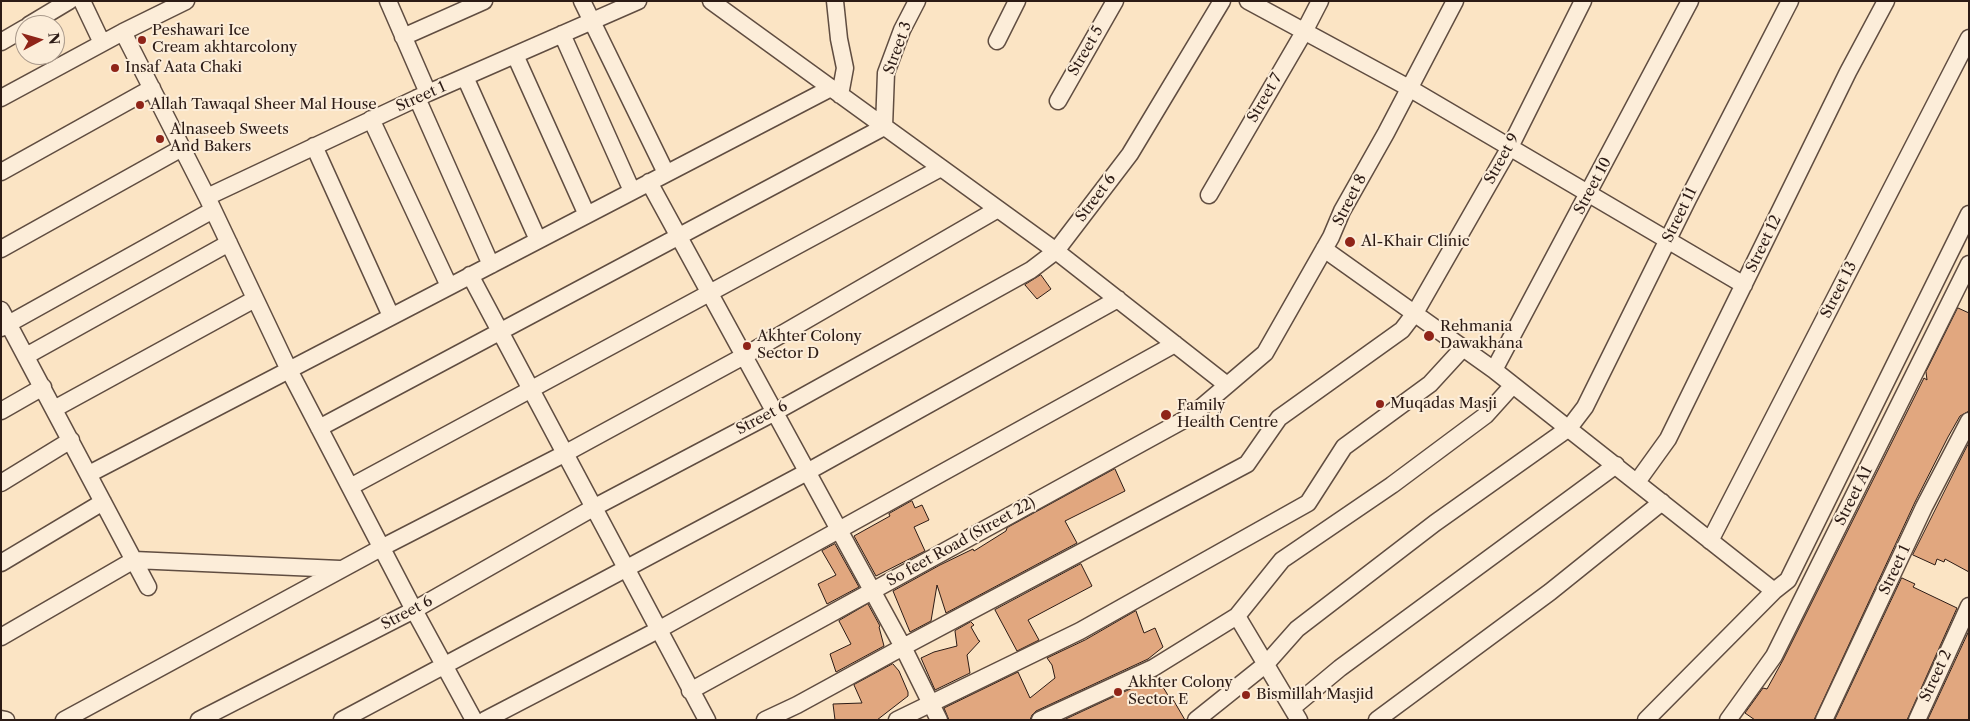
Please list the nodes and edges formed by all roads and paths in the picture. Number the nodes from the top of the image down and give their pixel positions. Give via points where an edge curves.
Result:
1 (69, 1) edge
2 (82, 1) edge
3 (186, 1) edge
4 (388, 1) edge
5 (484, 1) edge
6 (582, 1) edge
7 (638, 1) edge
8 (711, 1) edge
9 (835, 1) edge
10 (918, 1) edge
11 (1017, 1) edge
12 (1115, 1) edge
13 (1222, 1) edge
14 (1248, 1) edge
15 (1320, 1) edge
16 (1455, 1) edge
17 (1583, 1) edge
18 (1690, 1) edge
19 (1790, 1) edge
20 (1886, 1) edge
21 (46, 15) edge
22 (592, 21) junction
23 (123, 32) junction
24 (1304, 32) junction
25 (15, 34) edge
26 (562, 34) junction
27 (403, 37) junction
28 (1969, 38) edge
29 (997, 41) dead end
30 (1, 42) edge
31 (102, 43) junction
32 (515, 55) junction
33 (465, 77) junction
34 (152, 88) junction
35 (1409, 88) junction
36 (835, 91) junction
37 (423, 96) junction
38 (1, 98) edge
39 (1058, 101) dead end
40 (371, 120) junction
41 (884, 127) junction
42 (314, 146) junction
43 (1510, 147) junction
44 (182, 148) junction
45 (942, 168) junction
46 (1, 172) edge
47 (666, 173) junction
48 (649, 182) junction
49 (632, 191) junction
50 (1589, 194) junction
51 (1209, 195) dead end
52 (210, 203) junction
53 (998, 209) junction
54 (1969, 214) edge
55 (587, 215) junction
56 (679, 236) junction
57 (538, 240) junction
58 (1668, 240) junction
59 (229, 243) junction
60 (1, 249) edge
61 (1324, 249) junction
62 (1056, 250) junction
63 (491, 264) junction
64 (1969, 264) edge
65 (470, 276) junction
66 (1744, 285) junction
67 (449, 286) junction
68 (710, 293) junction
69 (255, 299) junction
70 (1118, 299) junction
71 (1415, 314) junction
72 (391, 316) junction
73 (4, 320) edge
74 (500, 331) junction
75 (1174, 344) junction
76 (1463, 348) junction
77 (26, 356) junction
78 (744, 356) junction
79 (289, 370) junction
80 (1494, 370) junction
81 (1227, 385) junction
82 (1513, 385) junction
83 (43, 387) junction
84 (530, 390) junction
85 (54, 409) junction
86 (1, 412) edge
87 (775, 412) junction
88 (1969, 421) edge
89 (319, 428) junction
90 (1569, 428) junction
91 (71, 440) junction
92 (564, 454) junction
93 (1616, 466) junction
94 (807, 472) junction
95 (88, 474) junction
96 (1636, 482) junction
97 (1, 483) edge
98 (350, 487) junction
99 (103, 502) junction
100 (1662, 502) junction
101 (593, 508) junction
102 (839, 530) junction
103 (1710, 541) junction
104 (381, 548) junction
105 (134, 560) junction
106 (1, 563) edge
107 (342, 569) junction
108 (626, 569) junction
109 (148, 587) dead end
110 (872, 591) junction
111 (1774, 591) junction
112 (1969, 606) edge
113 (414, 610) junction
114 (1237, 616) junction
115 (658, 630) junction
116 (1, 638) edge
117 (903, 647) junction
118 (1266, 664) junction
119 (444, 666) junction
120 (690, 691) junction
121 (930, 703) junction
122 (1296, 714) edge
123 (1, 719) edge
124 (1196, 719) edge
125 (6, 720) edge
126 (64, 720) edge
127 (199, 720) edge
128 (342, 720) edge
129 (474, 720) edge
130 (485, 720) edge
131 (707, 720) edge
132 (765, 720) edge
133 (897, 720) edge
134 (939, 720) edge
135 (1040, 720) edge
136 (1377, 720) edge
137 (1646, 720) edge
138 (1728, 720) edge
139 (1824, 720) edge
140 (1916, 720) edge

1 - 21 street
2 - 31 street
3 - 23 street
4 - 27 street
5 - 27 street
6 - 22 street
7 - 22 street, Street 1
8 - 36 street
9 - 36 street via 845,68
10 - 41 street, Street 3 via 902,30 886,73
11 - 29 street
12 - 39 street, Street 5
13 - 62 street, Street 6 via 1130,154
14 - 24 street
15 - 24 street, Street 7
16 - 35 street, Street 8
17 - 43 street, Street 9
18 - 50 street, Street 10
19 - 58 street, Street 11
20 - 66 street, Street 12
22 - 26 street, Street 1
22 - 47 street
23 - 31 street
23 - 34 street
24 - 35 street
24 - 51 street, Street 7
25 - 30 street
26 - 32 street, Street 1
26 - 49 street
27 - 37 street
28 - 103 street, Street 13
31 - 38 street
32 - 33 street, Street 1
32 - 55 street
33 - 37 street, Street 1
33 - 57 street
34 - 44 street
34 - 46 street
35 - 43 street
35 - 61 street, Street 8
36 - 41 street
36 - 47 street
37 - 40 street, Street 1
37 - 63 street
40 - 42 street, Street 1
40 - 67 street
41 - 45 street
41 - 56 street
42 - 52 street, Street 1
42 - 72 street
43 - 50 street
43 - 71 street, Street 9
44 - 52 street
44 - 60 street
45 - 53 street
45 - 68 street
47 - 48 street
48 - 49 street
48 - 56 street
49 - 55 street
50 - 58 street
50 - 80 street, Street 10
52 - 59 street
52 - 73 street, Street 1
53 - 62 street
53 - 78 street
54 - 111 street via 1788,580
55 - 57 street
56 - 68 street
56 - 74 street
57 - 63 street
58 - 66 street
58 - 90 street, Street 11 via 1585,407
59 - 69 street
59 - 77 street
61 - 71 street
61 - 81 street, Street 8 via 1265,353
62 - 70 street
62 - 87 street, Street 6 via 1031,270
63 - 65 street
64 - 138 street, Street A1 via 1774,656
65 - 67 street
65 - 74 street
66 - 96 street, Street 12 via 1668,439
67 - 72 street
68 - 78 street
68 - 84 street
69 - 79 street
69 - 85 street
70 - 75 street
70 - 94 street
71 - 76 street
71 - 117 street, Street 9 via 1402,330 1279,418 1247,464
72 - 79 street
73 - 77 street
74 - 84 street
74 - 89 street
75 - 81 street
75 - 102 street
76 - 80 street
76 - 121 street via 1430,384 1344,447 1308,503 1080,631
77 - 83 street
78 - 87 street
78 - 92 street
79 - 89 street
79 - 95 street
80 - 82 street
81 - 110 street, So feet Road (Street 22) via 1191,416
82 - 90 street
82 - 114 street via 1479,421 1282,560
83 - 85 street
83 - 86 street
84 - 92 street
84 - 98 street
85 - 91 street
87 - 94 street
87 - 101 street, Street 6
88 - 139 street, Street 1
89 - 98 street
90 - 93 street
90 - 118 street, Street 11 via 1435,523 1305,624
91 - 95 street
91 - 97 street
92 - 101 street
92 - 104 street
93 - 96 street
93 - 122 street via 1340,668
94 - 102 street
94 - 108 street
95 - 99 street
96 - 100 street
98 - 104 street
99 - 105 street
99 - 106 street
100 - 103 street
100 - 136 street via 1550,592
101 - 108 street
101 - 113 street, Street 6
102 - 110 street
102 - 115 street
103 - 111 street
104 - 107 street
104 - 113 street
105 - 107 street
105 - 109 street
105 - 116 street
107 - 126 street
108 - 115 street
108 - 119 street
110 - 117 street
110 - 120 street, So feet Road (Street 22)
111 - 137 street
112 - 140 street, Street 2
113 - 119 street
113 - 127 street, Street 6
114 - 118 street
114 - 135 street via 1154,668
115 - 120 street
115 - 130 street
117 - 121 street
117 - 132 street, Street 9
118 - 122 street
118 - 124 street, Street 11
119 - 128 street
119 - 129 street
120 - 131 street
121 - 133 street
121 - 134 street
123 - 125 street

